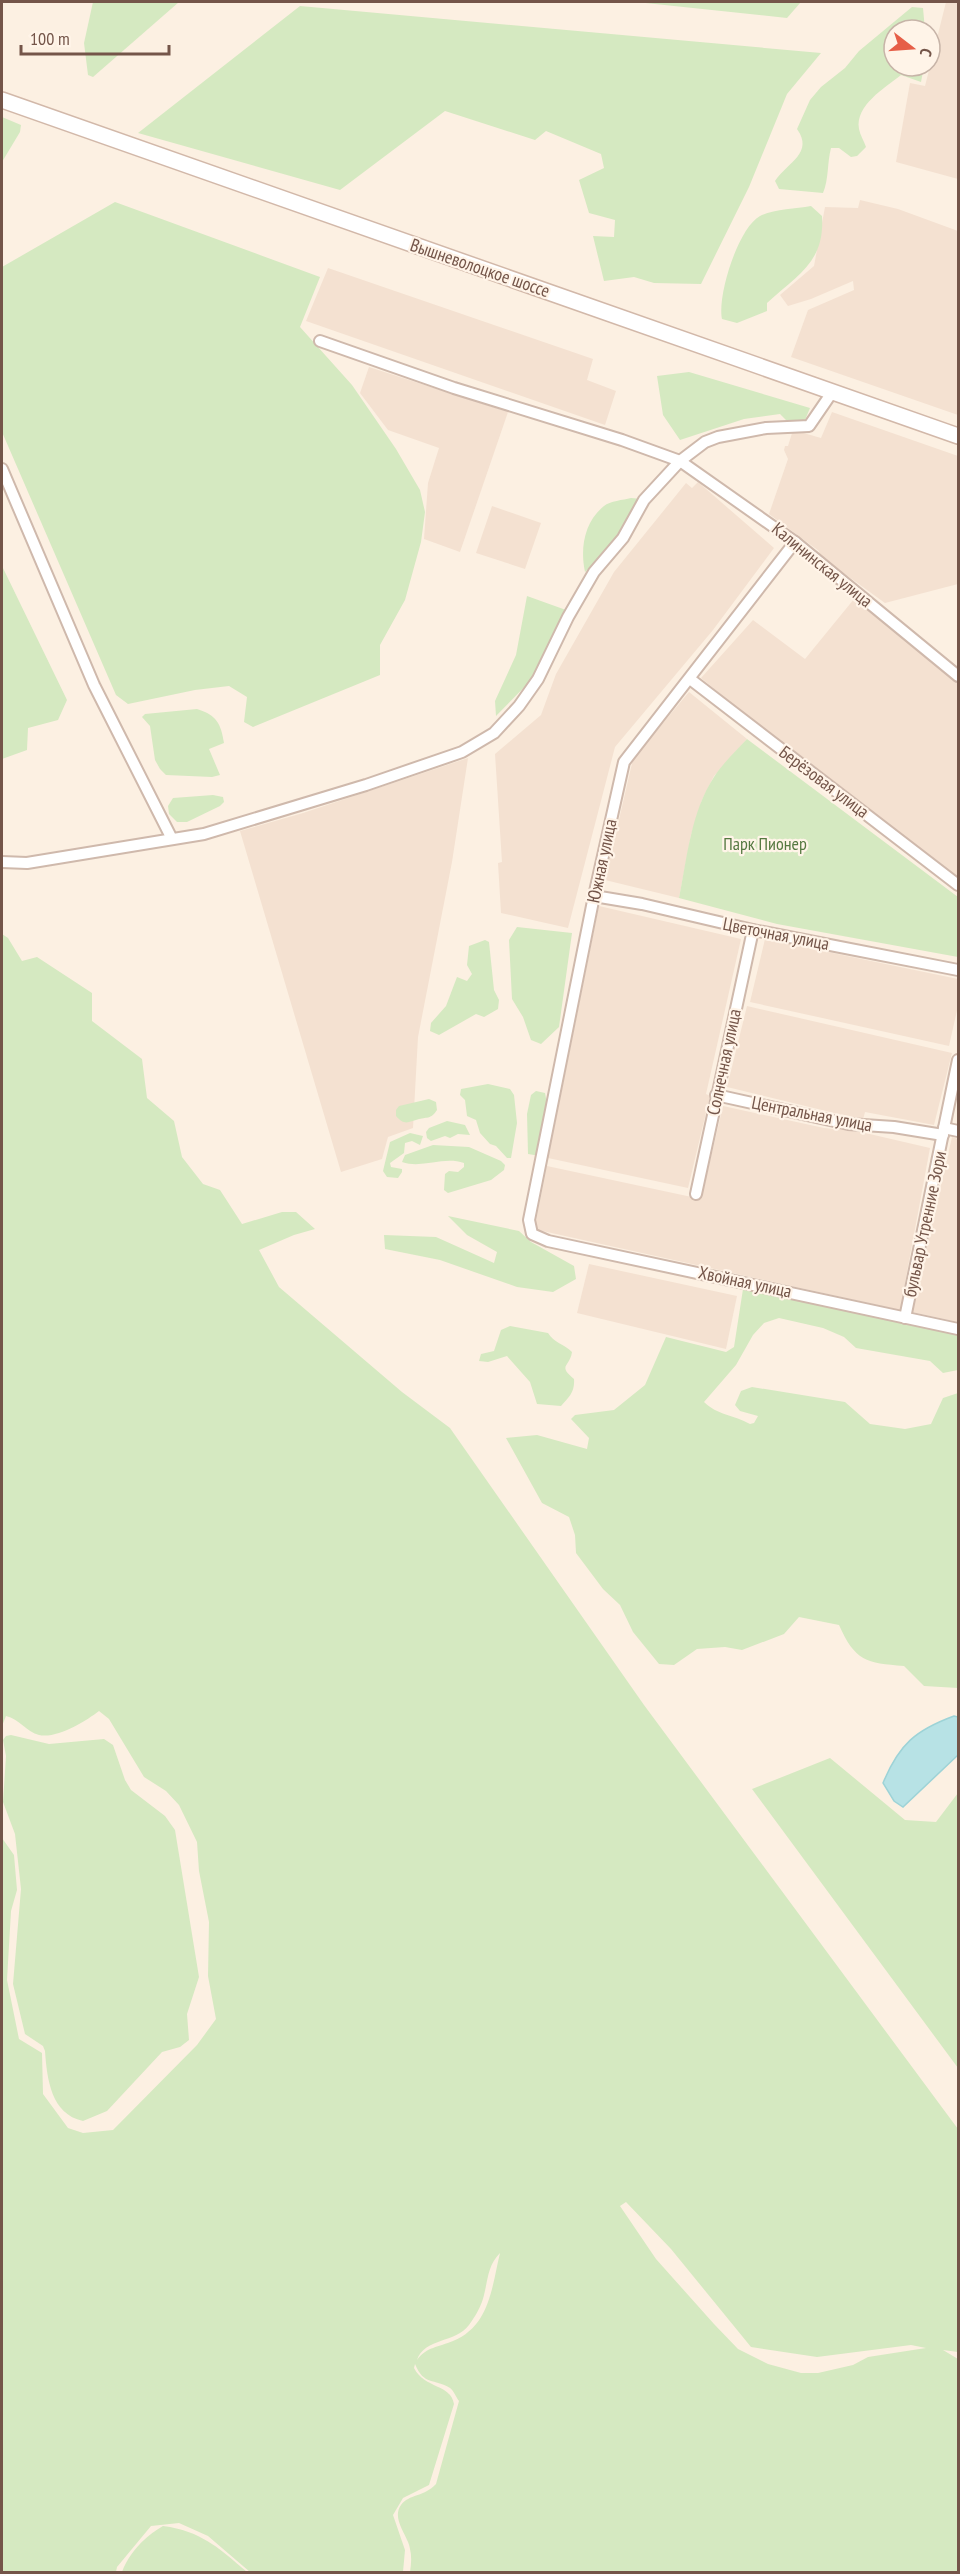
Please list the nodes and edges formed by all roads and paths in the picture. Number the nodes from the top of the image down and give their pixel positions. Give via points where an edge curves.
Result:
1 (2, 100) edge
2 (320, 341) dead end
3 (833, 391) junction
4 (958, 436) edge
5 (680, 461) junction
6 (2, 469) edge
7 (795, 542) junction
8 (958, 676) edge
9 (690, 679) junction
10 (172, 839) junction
11 (2, 862) edge
12 (958, 885) edge
13 (594, 896) junction
14 (753, 930) junction
15 (958, 970) edge
16 (958, 1060) edge
17 (716, 1095) junction
18 (944, 1131) junction
19 (958, 1131) edge
20 (696, 1194) dead end
21 (532, 1234) joint
22 (905, 1318) junction
23 (958, 1329) edge

1 - 3 main road, Вышневолоцкое шоссе
2 - 5 street, Калининская улица
3 - 4 main road, Вышневолоцкое шоссе
3 - 5 street via 809,426 766,428 718,437
5 - 7 street, Калининская улица
5 - 10 street via 644,500 623,538 594,572 538,679 494,733 462,753 366,785 204,834
6 - 10 street via 94,685
7 - 8 street, Калининская улица
7 - 9 street, Южная улица
9 - 12 street, Берёзовая улица
9 - 13 street, Южная улица via 624,762
10 - 11 street via 27,862
13 - 14 street, Цветочная улица
13 - 21 street, Южная улица via 529,1220
14 - 15 street, Цветочная улица
14 - 17 street, Солнечная улица
16 - 18 street, бульвар Утренние Зори
17 - 18 street, Центральная улица via 848,1124
17 - 20 street, Солнечная улица
18 - 19 street, Центральная улица
18 - 22 street, бульвар Утренние Зори
21 - 22 street, Хвойная улица via 548,1241
22 - 23 street, Хвойная улица

